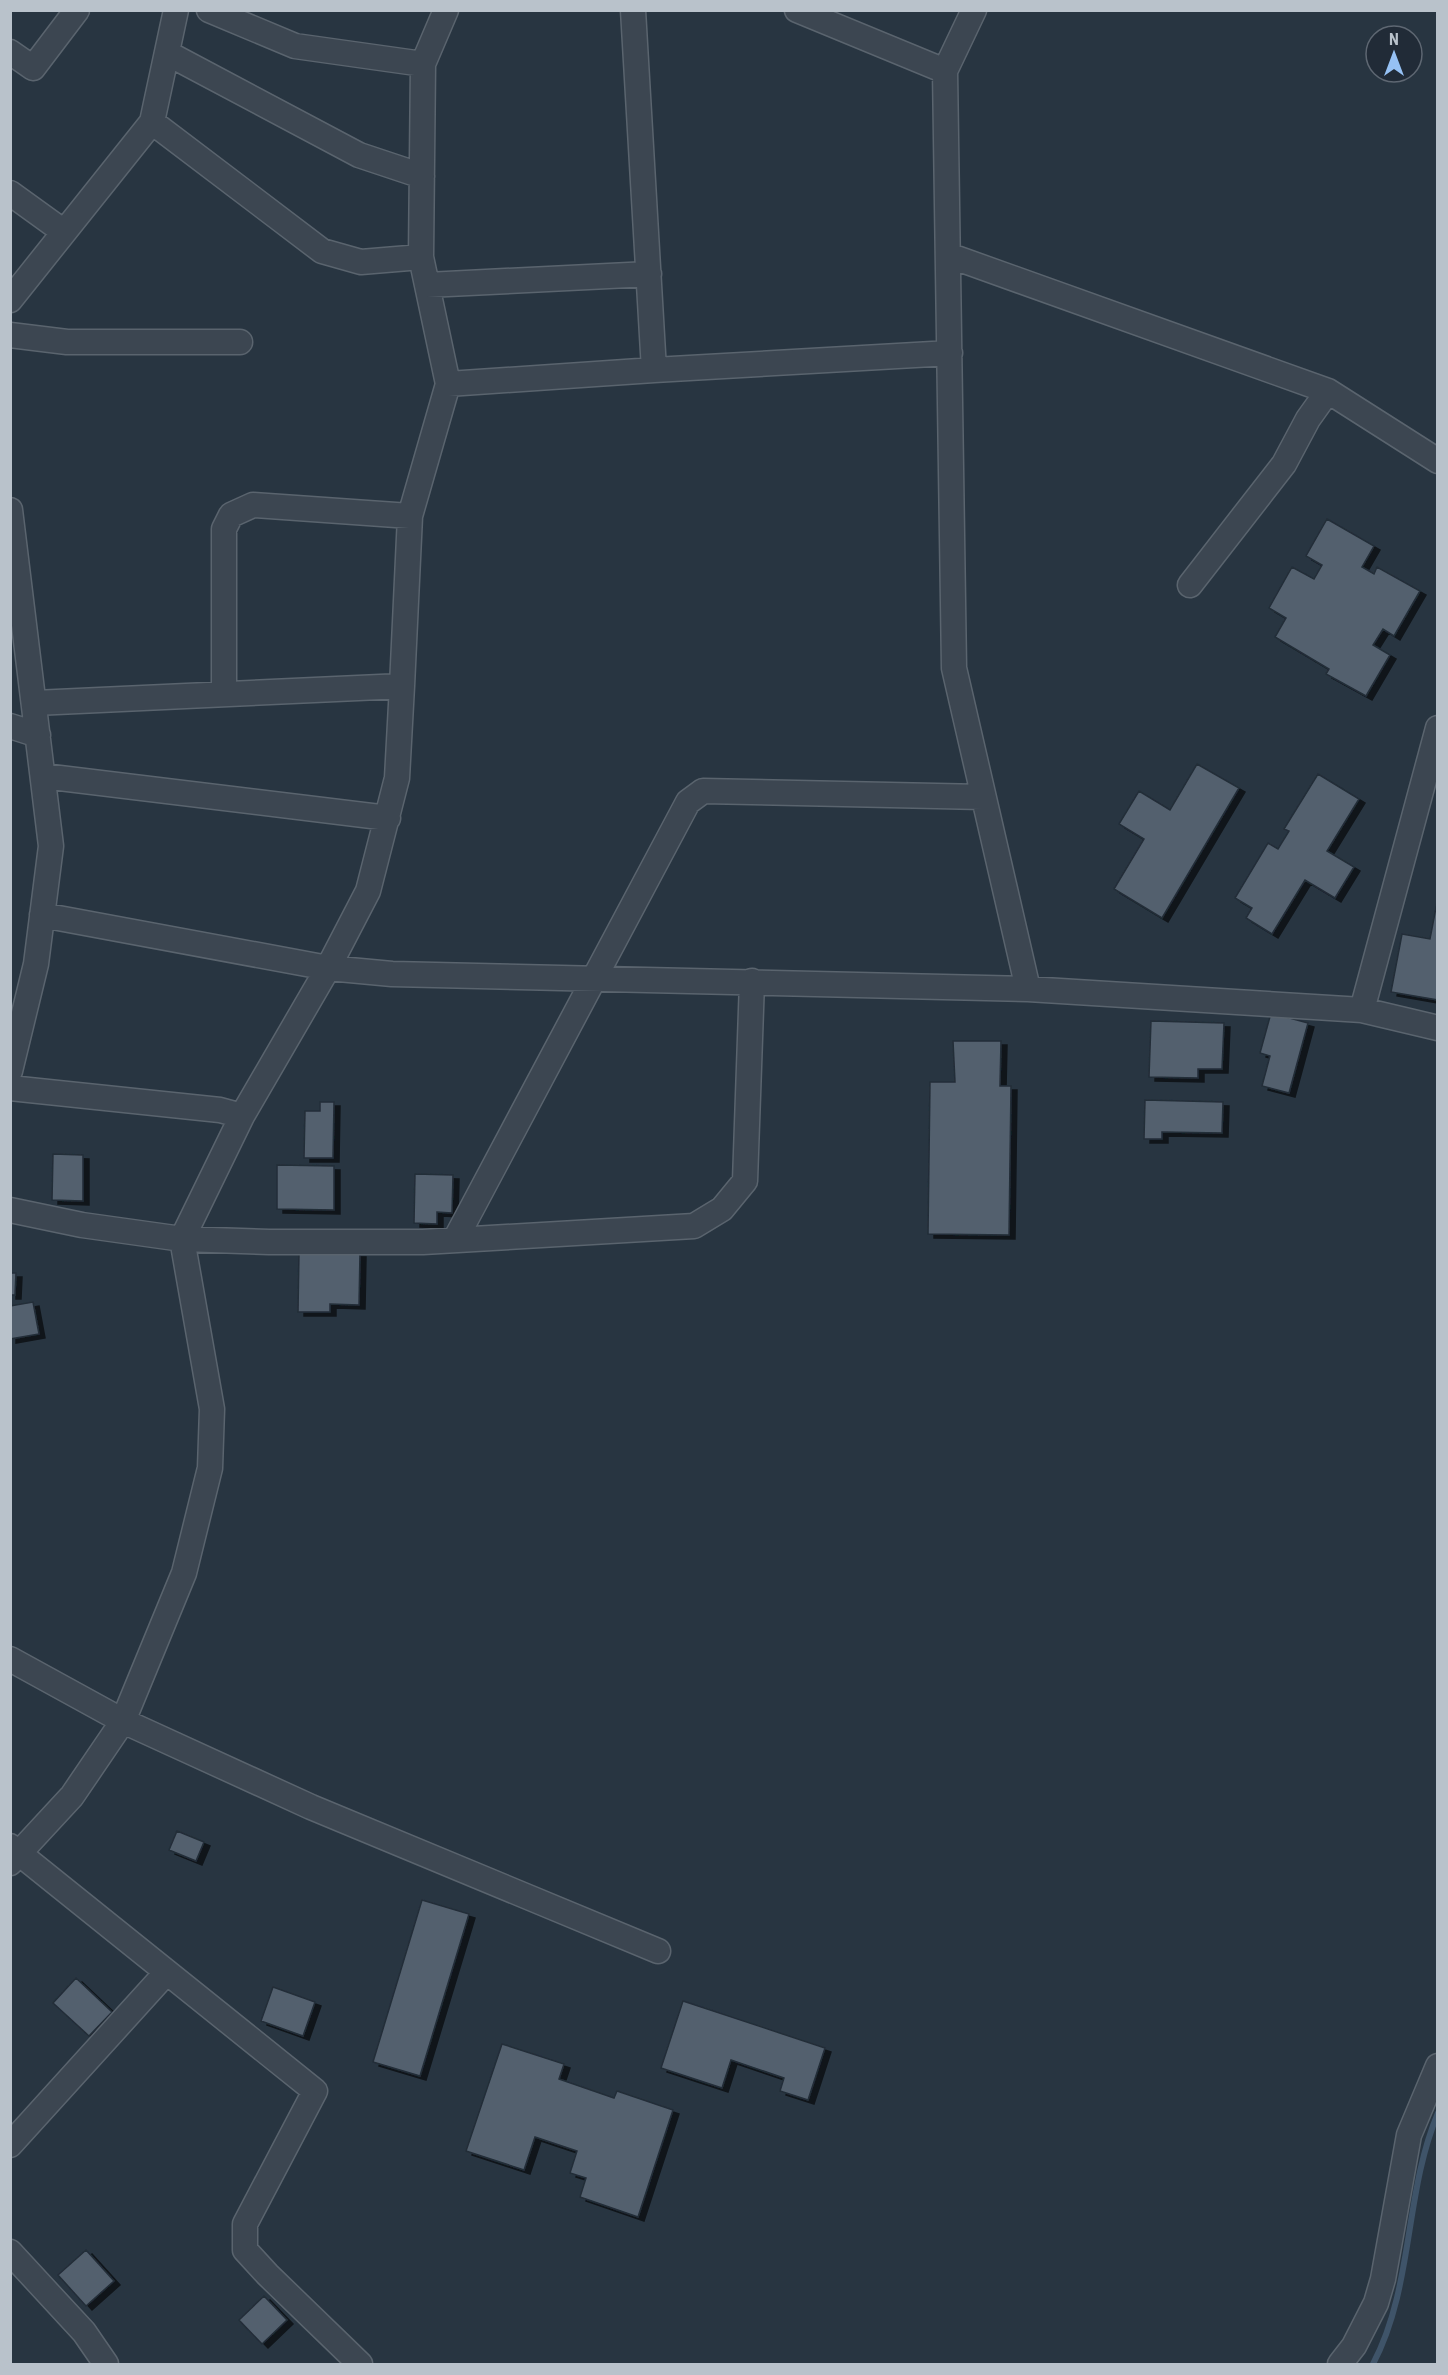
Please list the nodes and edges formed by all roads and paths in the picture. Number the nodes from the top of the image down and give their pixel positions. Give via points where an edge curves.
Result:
1 (77, 10) edge
2 (176, 10) edge
3 (210, 10) edge
4 (446, 10) edge
5 (633, 10) edge
6 (974, 10) edge
7 (797, 11) edge
8 (10, 52) edge
9 (167, 53) junction
10 (423, 64) junction
11 (945, 71) junction
12 (152, 122) junction
13 (422, 176) junction
14 (10, 194) edge
15 (64, 232) junction
16 (948, 255) junction
17 (421, 257) junction
18 (649, 274) junction
19 (427, 285) junction
20 (10, 300) edge
21 (10, 335) edge
22 (240, 342) dead end
23 (950, 353) junction
24 (654, 370) junction
25 (448, 384) junction
26 (1328, 391) junction
27 (1437, 461) edge
28 (10, 510) edge
29 (410, 516) junction
30 (1190, 585) dead end
31 (402, 686) junction
32 (224, 694) junction
33 (35, 703) junction
34 (10, 726) edge
35 (1437, 728) edge
36 (38, 735) junction
37 (43, 776) junction
38 (983, 797) junction
39 (388, 818) junction
40 (42, 915) junction
41 (328, 968) junction
42 (594, 979) junction
43 (752, 981) junction
44 (1028, 989) junction
45 (1362, 1010) junction
46 (1437, 1028) edge
47 (10, 1071) edge
48 (10, 1088) edge
49 (242, 1116) junction
50 (10, 1210) edge
51 (182, 1239) junction
52 (455, 1240) junction
53 (10, 1659) edge
54 (123, 1721) junction
55 (14, 1854) edge
56 (658, 1951) dead end
57 (166, 1973) junction
58 (1437, 2066) edge
59 (10, 2145) edge
60 (10, 2252) edge
61 (106, 2364) edge
62 (360, 2364) edge
63 (1340, 2364) edge

1 - 8 street via 33,68
2 - 9 street
3 - 10 street via 295,46
4 - 10 street
5 - 18 street
6 - 11 street
7 - 11 street
9 - 12 street
9 - 13 street via 359,155
10 - 13 street
11 - 16 street
12 - 15 street
12 - 17 street via 322,251 361,262
13 - 17 street
14 - 15 street
15 - 20 street
16 - 23 street
16 - 26 street
17 - 19 street
18 - 19 street
18 - 24 street
19 - 25 street
21 - 22 street via 67,342
23 - 24 street
23 - 38 street via 954,668
24 - 25 street
25 - 29 street
26 - 27 street
26 - 30 street via 1284,464
28 - 33 street
29 - 31 street
29 - 32 street via 253,505 231,515 224,529
31 - 32 street
31 - 39 street via 397,778
32 - 33 street
33 - 36 street
34 - 36 street
35 - 45 street
36 - 37 street
37 - 39 street
37 - 40 street via 51,846
38 - 42 street via 703,791 688,802
38 - 44 street
39 - 41 street via 368,891
40 - 41 street
40 - 47 street via 36,964
41 - 42 street via 392,974
41 - 49 street
42 - 43 street
42 - 52 street
43 - 44 street
43 - 52 street via 745,1181 723,1209 694,1226
44 - 45 street
45 - 46 street
48 - 49 street via 220,1110
49 - 51 street
50 - 51 street
51 - 52 street
51 - 54 street via 212,1409 210,1468 184,1573
53 - 54 street
54 - 55 street via 72,1796
54 - 56 street via 311,1807
55 - 57 street
57 - 59 street
57 - 62 street via 315,2091 245,2224 245,2250
58 - 63 street via 1409,2134 1376,2303
60 - 61 street via 84,2331

